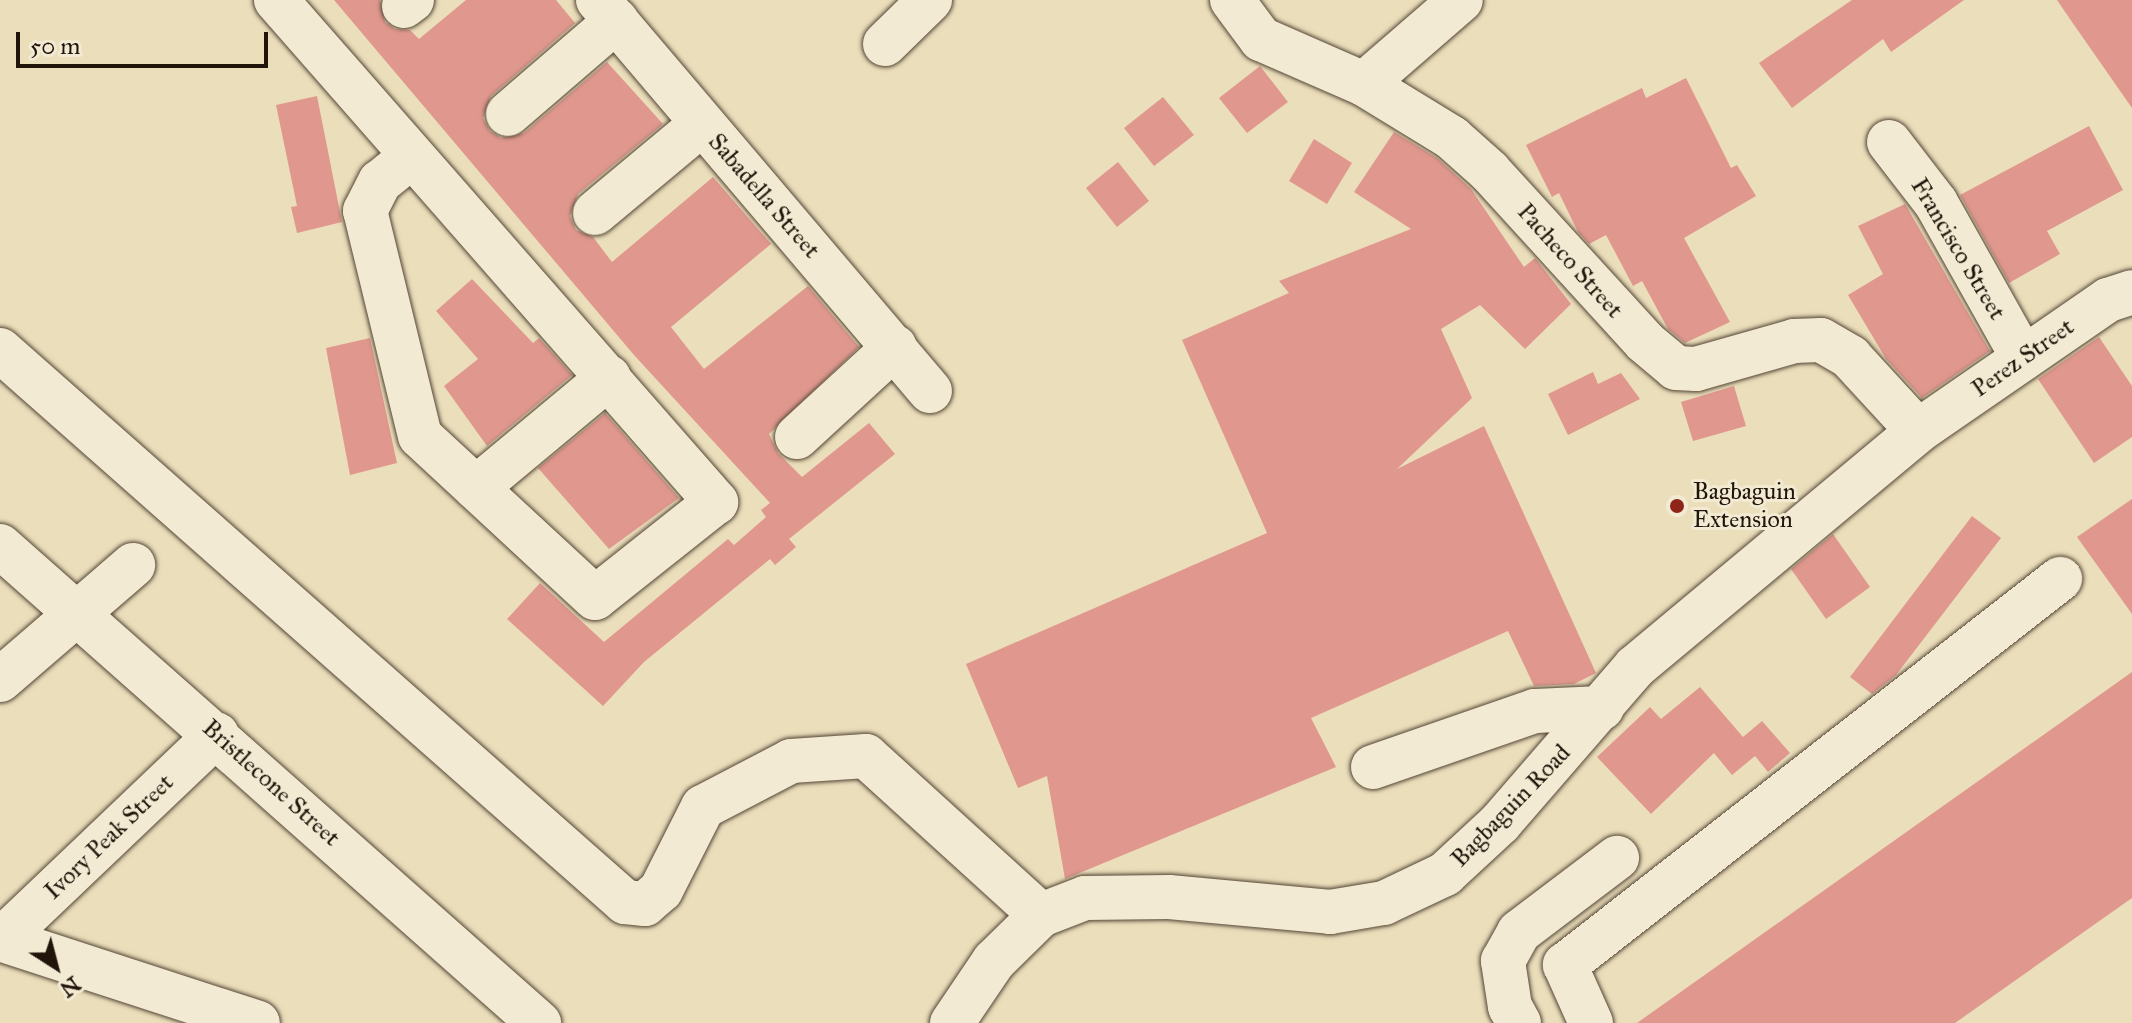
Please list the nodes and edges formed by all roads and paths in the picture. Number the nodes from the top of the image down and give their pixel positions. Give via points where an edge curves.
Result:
1 (276, 0) edge
2 (930, 0) edge
3 (1232, 0) edge
4 (1461, 0) edge
5 (607, 11) edge
6 (885, 44) dead end
7 (1364, 84) junction
8 (508, 114) dead end
9 (702, 124) junction
10 (1889, 142) dead end
11 (412, 156) junction
12 (595, 213) dead end
13 (2132, 292) edge
14 (895, 347) junction
15 (0, 350) edge
16 (2023, 358) junction
17 (609, 377) junction
18 (930, 391) dead end
19 (1918, 431) junction
20 (797, 437) dead end
21 (476, 488) junction
22 (0, 546) edge
23 (133, 565) dead end
24 (2060, 579) dead end
25 (75, 611) junction
26 (0, 680) edge
27 (1602, 708) junction
28 (217, 734) junction
29 (1373, 767) dead end
30 (1617, 858) dead end
31 (1041, 915) junction
32 (0, 940) edge
33 (530, 1020) edge
34 (258, 1023) edge
35 (952, 1023) edge
36 (1519, 1023) edge
37 (1591, 1023) edge

1 - 11 street
2 - 6 street
3 - 7 street, Pacheco Street via 1261,39
4 - 7 street
5 - 8 street
5 - 9 street, Sabadella Street
7 - 19 street, Pacheco Street via 1412,109 1489,171 1645,342 1676,368 1696,369 1794,341 1821,340 1850,357
9 - 12 street
9 - 14 street, Sabadella Street
10 - 16 street, Francisco Street via 1936,203
11 - 17 street
11 - 21 street via 380,182 365,211 420,436
13 - 16 street, Perez Street via 2108,300
14 - 18 street, Sabadella Street
14 - 20 street
15 - 31 street via 625,902 645,904 661,890 703,807 791,761 866,756
16 - 19 street, Perez Street
17 - 21 street
17 - 21 street via 716,502 595,598
19 - 27 street, Bagbaguin Road via 1635,667
22 - 25 street, Bristlecone Street
23 - 25 street
24 - 37 street via 1565,965
25 - 26 street
25 - 28 street, Bristlecone Street
27 - 29 street via 1535,711
27 - 31 street, Bagbaguin Road via 1500,823 1445,874 1384,903 1330,912 1169,897 1085,898
28 - 32 street, Ivory Peak Street
28 - 33 street, Bristlecone Street
30 - 36 street via 1519,932 1503,961 1510,1007
31 - 35 street, Bagbaguin Road via 994,961
32 - 34 street

